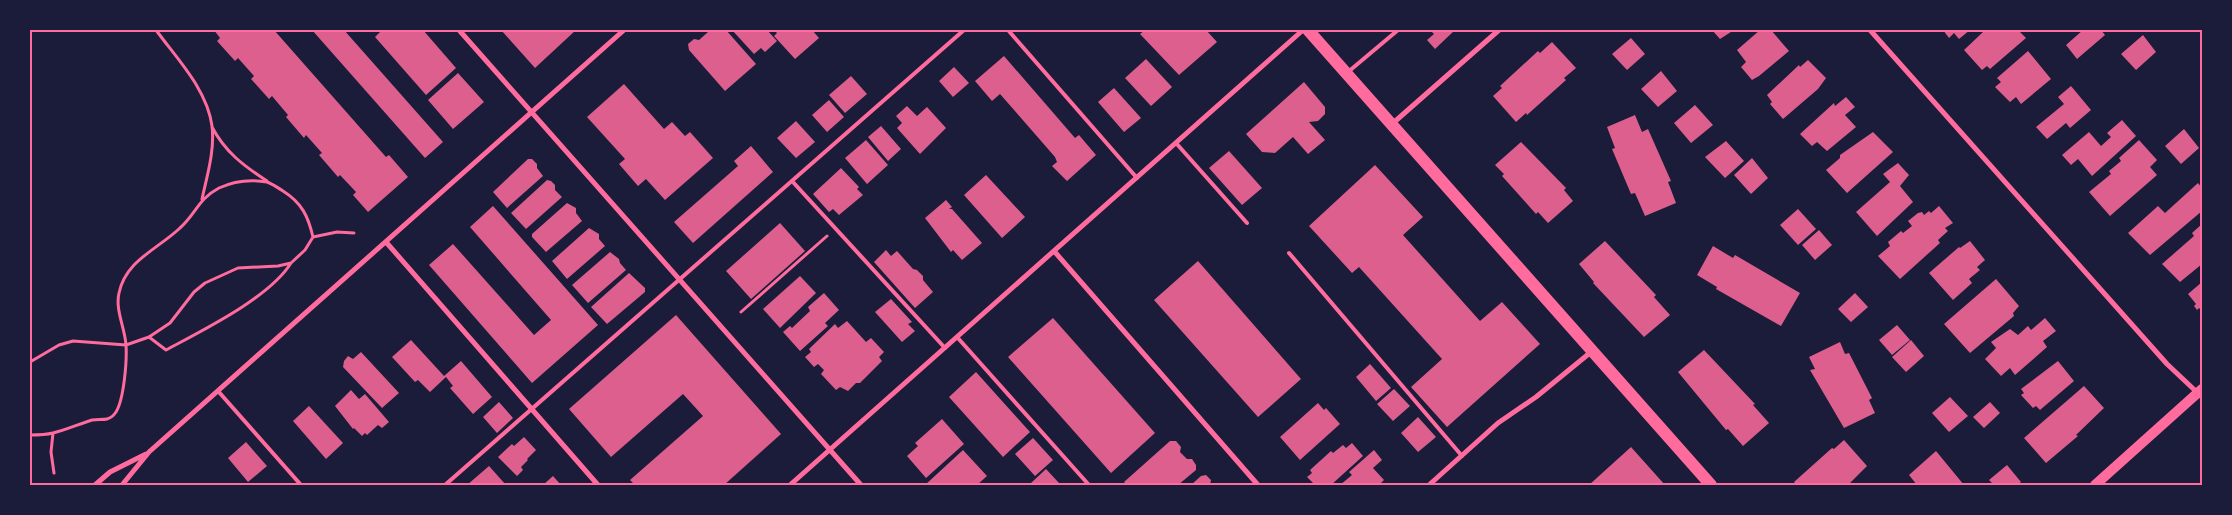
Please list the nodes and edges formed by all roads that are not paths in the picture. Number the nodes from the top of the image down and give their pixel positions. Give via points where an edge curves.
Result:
1 (459, 30) edge
2 (624, 30) edge
3 (964, 30) edge
4 (1008, 30) edge
5 (1304, 30) edge
6 (1308, 30) edge
7 (1398, 30) edge
8 (1499, 30) edge
9 (1870, 30) edge
10 (1347, 73) junction
11 (532, 112) junction
12 (1392, 124) junction
13 (1176, 143) junction
14 (1137, 178) junction
15 (792, 181) junction
16 (1246, 223) dead end
17 (386, 242) junction
18 (1054, 251) junction
19 (1289, 253) dead end
20 (679, 279) junction
21 (957, 338) junction
22 (945, 348) junction
23 (1592, 352) junction
24 (218, 391) junction
25 (2201, 393) edge
26 (533, 410) junction
27 (830, 450) junction
28 (149, 452) junction
29 (1462, 456) junction
30 (95, 485) edge
31 (122, 485) edge
32 (301, 485) edge
33 (446, 485) edge
34 (598, 485) edge
35 (790, 485) edge
36 (860, 485) edge
37 (1089, 485) edge
38 (1258, 485) edge
39 (1430, 485) edge
40 (1710, 485) edge
41 (2095, 485) edge

1 - 11 street
2 - 11 street
3 - 15 lane
4 - 14 lane
5 - 13 street
6 - 10 main road
7 - 10 lane
8 - 12 street
9 - 25 street via 2167,364
10 - 12 main road
11 - 17 street
11 - 20 street
12 - 23 main road
13 - 14 street
13 - 16 lane
14 - 18 street
15 - 20 lane
15 - 22 lane
17 - 24 street
17 - 26 street
18 - 21 street
18 - 38 street
19 - 29 lane
20 - 26 lane
20 - 27 street
21 - 22 street
21 - 37 lane
22 - 27 street
23 - 29 street via 1498,423
23 - 40 main road
24 - 28 street
24 - 32 lane
25 - 41 main road
26 - 33 lane
26 - 34 street
27 - 35 street
27 - 36 street
28 - 30 street via 110,472
28 - 31 street
29 - 39 street

